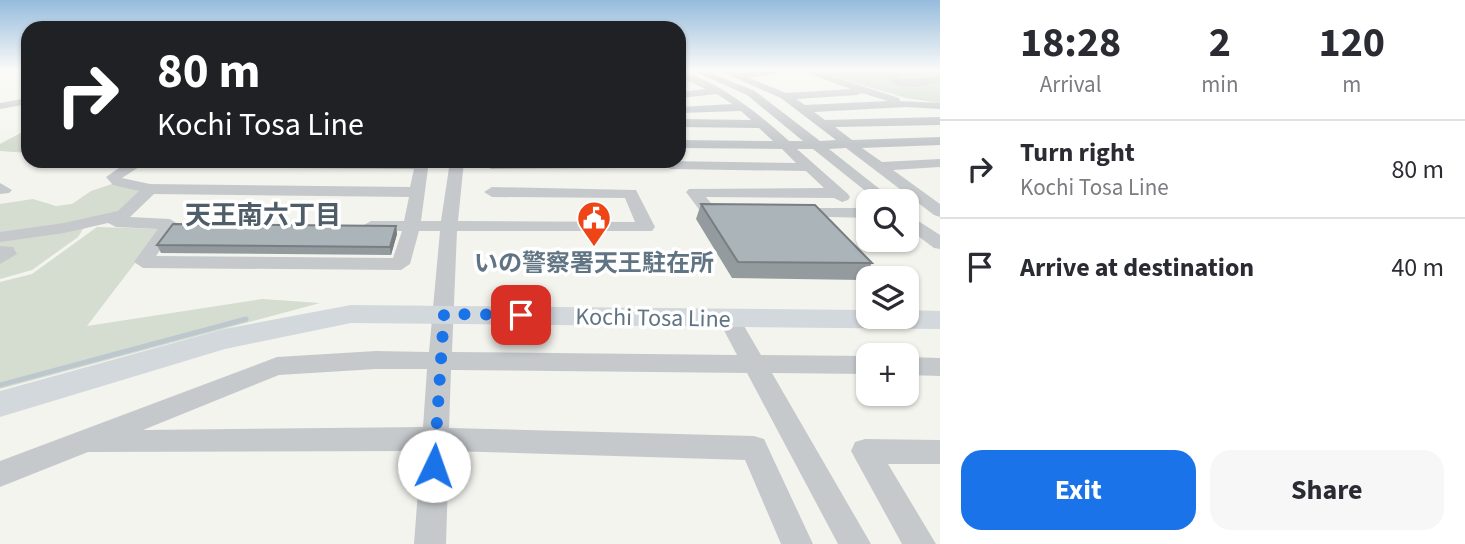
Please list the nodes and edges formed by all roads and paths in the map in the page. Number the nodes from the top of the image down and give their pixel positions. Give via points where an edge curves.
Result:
1 (725, 94) edge
2 (754, 94) edge
3 (782, 94) edge
4 (812, 94) edge
5 (879, 94) edge
6 (785, 96) junction
7 (21, 102) edge
8 (906, 104) junction
9 (0, 106) edge
10 (940, 106) edge
11 (744, 107) junction
12 (803, 109) junction
13 (686, 110) edge
14 (940, 121) edge
15 (686, 123) edge
16 (763, 124) junction
17 (823, 124) junction
18 (940, 141) edge
19 (849, 143) junction
20 (686, 144) edge
21 (783, 144) junction
22 (819, 145) junction
23 (940, 163) edge
24 (686, 166) edge
25 (878, 166) junction
26 (808, 167) junction
27 (127, 168) edge
28 (421, 168) edge
29 (456, 168) edge
30 (491, 168) edge
31 (150, 189) junction
32 (872, 189) edge
33 (909, 189) edge
34 (940, 191) edge
35 (417, 192) junction
36 (837, 193) junction
37 (919, 193) edge
38 (919, 197) edge
39 (856, 207) edge
40 (493, 209) junction
41 (940, 212) edge
42 (737, 213) edge
43 (779, 213) edge
44 (856, 214) edge
45 (122, 215) junction
46 (358, 226) edge
47 (412, 226) junction
48 (449, 226) junction
49 (919, 228) edge
50 (0, 237) edge
51 (940, 244) edge
52 (0, 251) edge
53 (0, 258) edge
54 (444, 314) junction
55 (729, 319) junction
56 (940, 320) edge
57 (440, 362) junction
58 (754, 364) junction
59 (856, 365) edge
60 (919, 366) edge
61 (940, 367) edge
62 (0, 404) edge
63 (436, 439) junction
64 (82, 442) junction
65 (940, 452) edge
66 (0, 474) edge
67 (430, 544) edge
68 (797, 544) edge
69 (855, 544) edge
70 (920, 544) edge

1 - 11 street
2 - 22 street
3 - 6 street
4 - 6 street
5 - 8 street
6 - 12 street
7 - 9 street
8 - 10 street
8 - 12 street
11 - 13 street
11 - 16 street
12 - 17 street
14 - 17 street
15 - 16 street
16 - 21 street
17 - 19 street
18 - 19 street
19 - 22 street
19 - 25 street
20 - 21 street
21 - 22 street
21 - 26 street
22 - 32 street
23 - 25 street
24 - 26 street
25 - 33 street
26 - 36 street
27 - 31 street via 113,177
28 - 35 street
29 - 48 street
30 - 40 street
31 - 35 street
31 - 45 street
34 - 37 street
35 - 47 street
36 - 39 street
36 - 42 street via 694,192 710,213
38 - 41 street
40 - 40 street via 631,194 646,227
40 - 48 street
43 - 44 street
45 - 47 street via 116,222 177,224 143,262 401,264
45 - 50 street
46 - 47 street
47 - 48 street
48 - 54 street
49 - 51 street
52 - 53 street via 8,254
54 - 55 main road, Kochi Tosa Line
54 - 57 street
54 - 62 main road, Kochi Tosa Line via 351,314 249,334
55 - 56 main road, Kochi Tosa Line
55 - 58 street
57 - 58 street
57 - 63 street
57 - 64 street via 376,360 277,366
58 - 59 street
58 - 69 street
60 - 61 street
63 - 64 street
63 - 67 street
63 - 68 street via 754,448
64 - 66 street
65 - 70 street via 865,451

